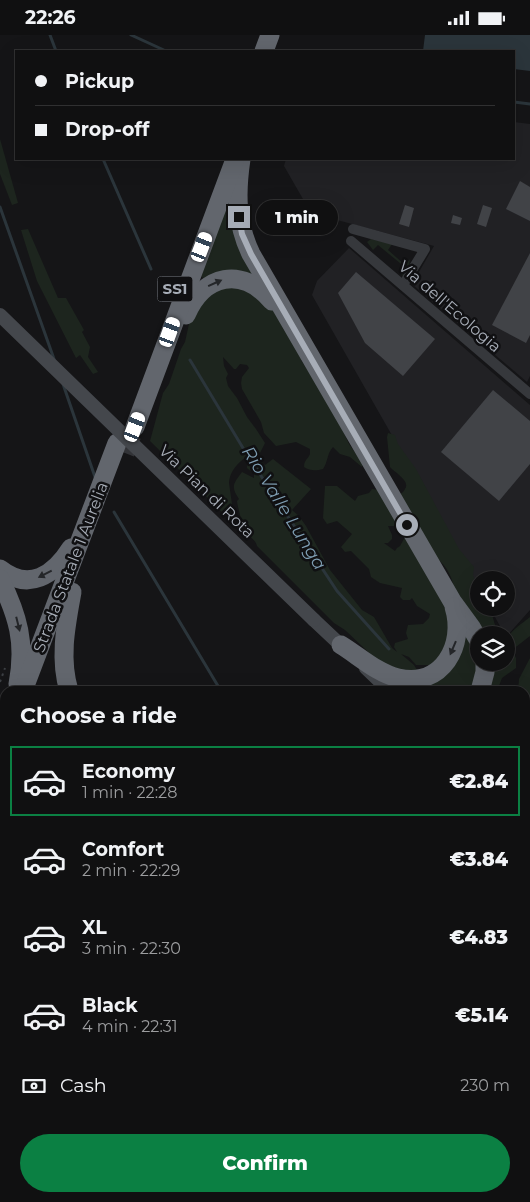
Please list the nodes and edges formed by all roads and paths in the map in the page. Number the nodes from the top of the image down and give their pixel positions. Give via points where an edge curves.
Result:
1 (270, 35) edge
2 (281, 35) edge
3 (264, 50) edge
4 (275, 50) edge
5 (224, 160) edge
6 (235, 160) edge
7 (241, 160) edge
8 (353, 229) dead end
9 (351, 241) dead end
10 (403, 285) junction
11 (0, 315) edge
12 (288, 321) junction
13 (529, 392) edge
14 (146, 397) junction
15 (93, 507) junction
16 (0, 569) edge
17 (0, 579) edge
18 (72, 592) junction
19 (452, 601) junction
20 (471, 626) edge
21 (342, 645) junction
22 (485, 671) edge
23 (18, 686) edge
24 (25, 686) edge
25 (37, 686) edge
26 (69, 686) edge
27 (385, 686) edge
28 (481, 686) edge

1 - 3 highway
2 - 4 highway
5 - 14 highway, SS1 via 130,423
6 - 14 highway, SS1
7 - 12 highway via 238,208 242,234
8 - 10 street via 425,249
9 - 10 street, Via dell'Ecologia
10 - 13 street, Via dell'Ecologia
11 - 21 main road, Via Pian di Rota, bridge
14 -> 12 highway via 162,370 192,303 217,281 231,279 257,286
12 - 19 highway
15 -> 16 highway via 66,556 51,572 38,578 24,579
15 - 18 highway, Strada Statale 1 Aurelia via 121,448
15 - 24 highway, Strada Statale 1 Aurelia
17 -> 23 highway via 20,633
18 - 25 highway, Strada Statale 1 Aurelia
18 - 26 highway via 64,641 64,666
19 - 20 highway
19 -> 21 highway via 458,623 456,643 443,665 428,675 396,678
21 - 27 main road, Via Pian di Rota
22 - 28 highway

